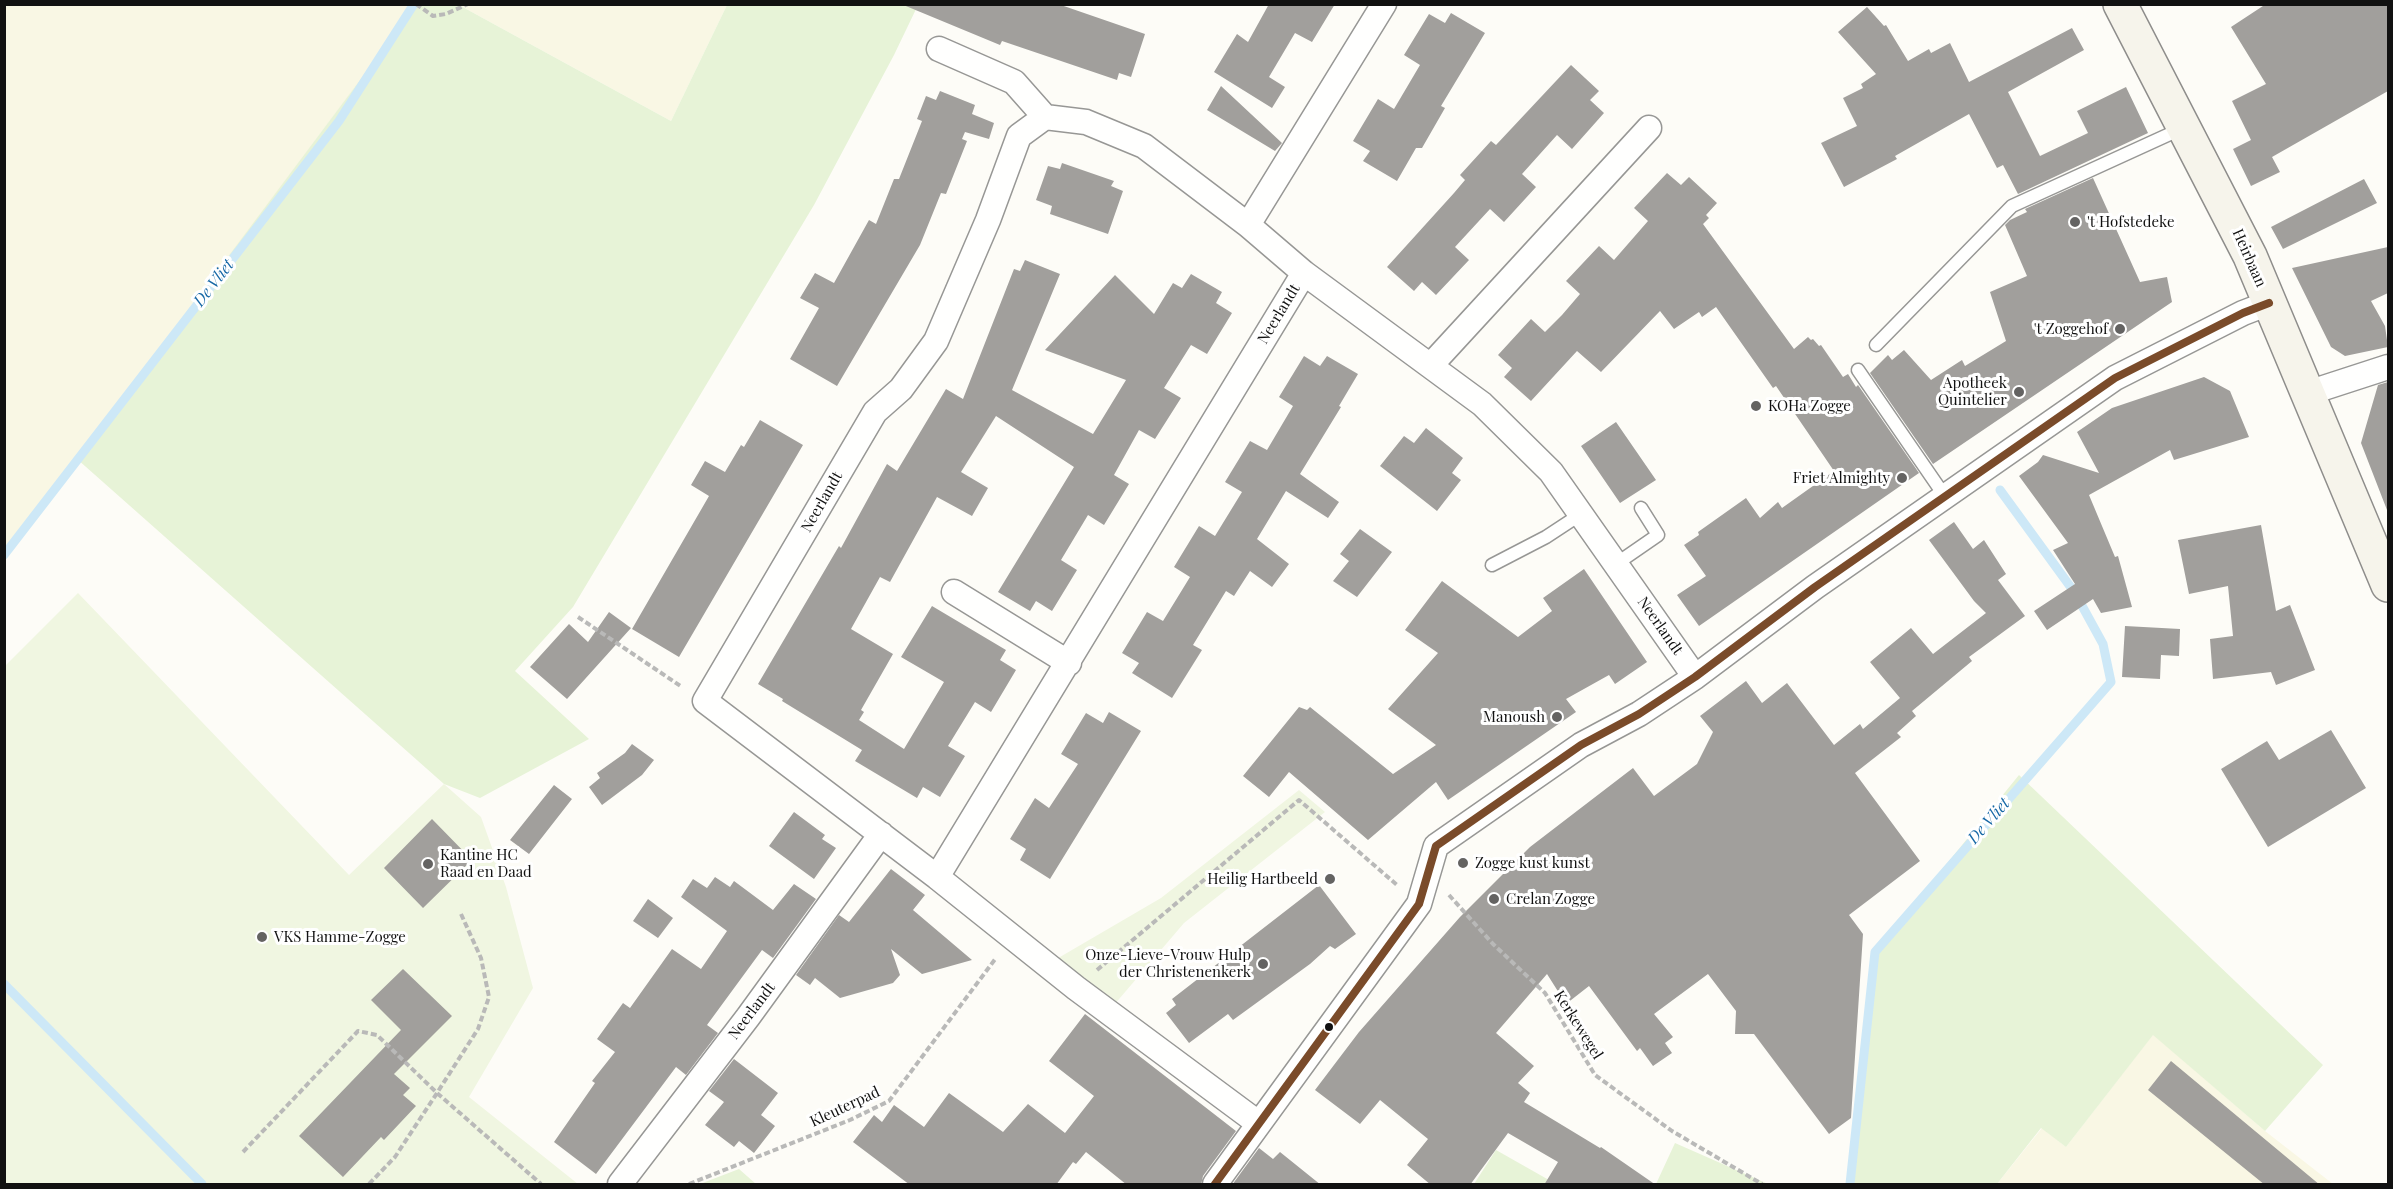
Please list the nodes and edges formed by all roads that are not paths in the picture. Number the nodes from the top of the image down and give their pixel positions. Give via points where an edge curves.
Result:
1 (1384, 4) edge
2 (2120, 4) edge
3 (939, 49) dead end
4 (1045, 117) junction
5 (2184, 127) junction
6 (1649, 129) dead end
7 (1248, 225) junction
8 (1304, 273) junction
9 (2269, 303) junction
10 (1876, 345) dead end
11 (1431, 365) junction
12 (2388, 367) edge
13 (1858, 370) dead end
14 (2308, 393) junction
15 (1944, 495) junction
16 (1641, 508) dead end
17 (1581, 514) junction
18 (1617, 564) junction
19 (1492, 565) dead end
20 (2388, 585) edge
21 (954, 592) dead end
22 (1069, 663) junction
23 (1695, 677) junction
24 (881, 834) junction
25 (937, 877) junction
26 (1258, 1123) junction
27 (621, 1185) edge
28 (1215, 1185) edge

1 - 7 street
2 - 5 main road, Heirbaan
3 - 4 street via 1014,82
4 - 7 street, Neerlandt via 1086,122 1144,146
4 - 24 street, Neerlandt via 1019,136 936,341 901,389 875,412 705,701
5 - 9 main road, Heirbaan via 2250,256
5 - 10 lane via 2012,207
6 - 11 street
7 - 8 street, Neerlandt
8 - 11 street, Neerlandt
8 - 22 street, Neerlandt
9 - 14 main road, Heirbaan
9 - 15 street via 2115,378
11 - 17 street, Neerlandt via 1482,404 1538,458
12 - 14 street
13 - 15 lane
14 - 20 main road, Heirbaan
15 - 23 street
16 - 18 lane via 1658,535
17 - 18 street, Neerlandt
17 - 19 lane
18 - 23 street, Neerlandt
21 - 22 street
22 - 25 street, Neerlandt
23 - 26 street via 1639,714 1581,745 1436,846 1419,904
24 - 25 street
24 - 27 street, Neerlandt
25 - 26 street via 1076,988
26 - 28 street

